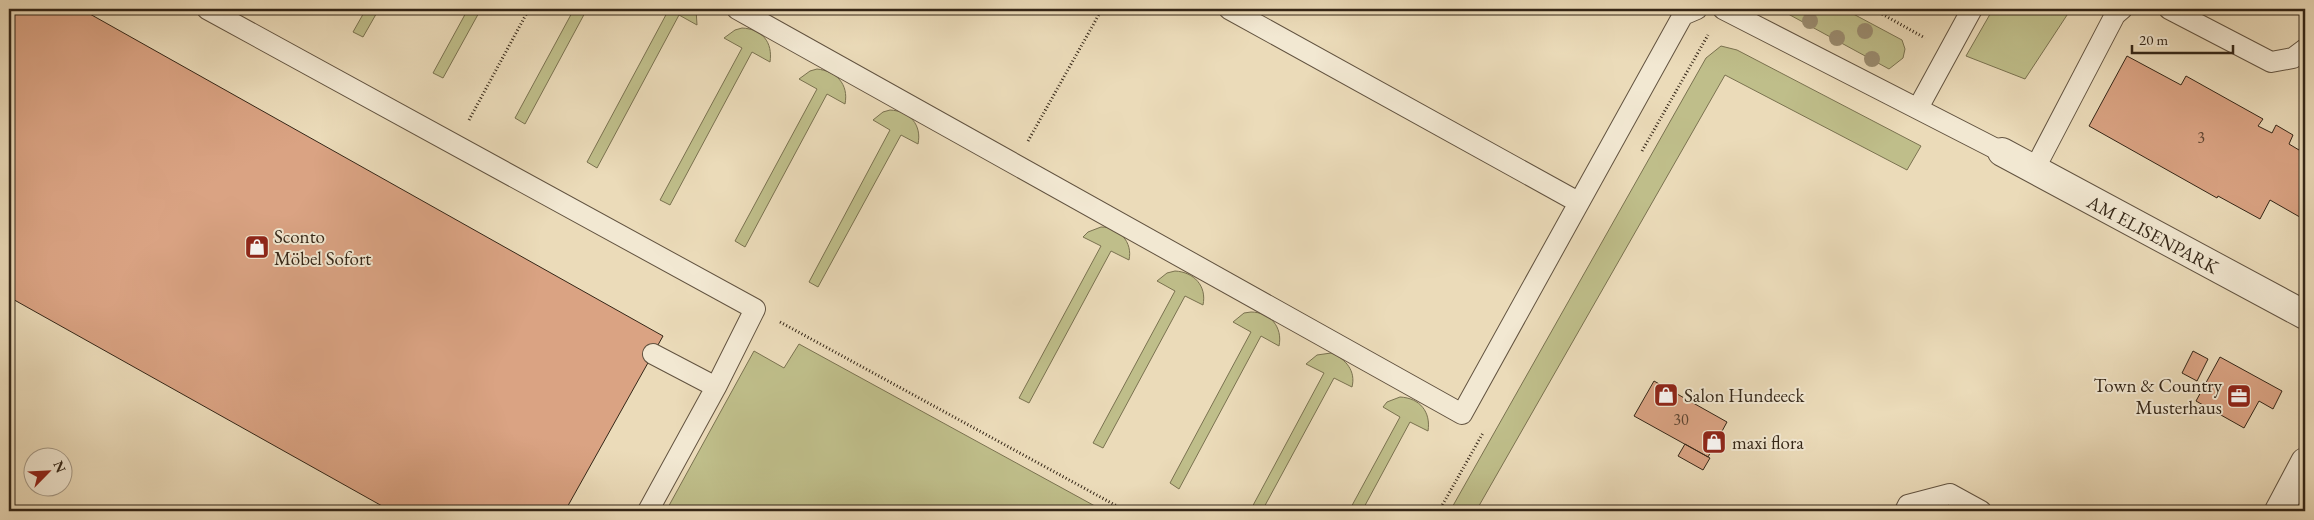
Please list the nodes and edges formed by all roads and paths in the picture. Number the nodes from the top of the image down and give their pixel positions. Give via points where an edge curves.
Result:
1 (207, 9) edge
2 (529, 9) edge
3 (737, 9) edge
4 (1102, 9) edge
5 (1229, 9) edge
6 (1697, 9) edge
7 (1723, 9) edge
8 (1873, 9) edge
9 (1972, 9) edge
10 (2122, 9) edge
11 (2169, 9) edge
12 (2305, 49) edge
13 (1949, 51) junction
14 (1918, 108) junction
15 (456, 145) junction
16 (2002, 152) joint
17 (1015, 164) junction
18 (2034, 170) junction
19 (1578, 202) junction
20 (755, 309) junction
21 (2305, 315) edge
22 (653, 354) dead end
23 (716, 387) junction
24 (2305, 462) edge
25 (648, 511) edge
26 (1126, 511) edge
27 (1905, 511) edge
28 (1981, 511) edge
29 (2279, 511) edge

1 - 15 lane
2 - 15 path
3 - 17 lane
4 - 17 path
5 - 19 lane
6 - 19 lane via 1683,16
7 - 14 lane
8 - 13 path
9 - 13 lane
10 - 18 lane via 2115,14
11 - 12 lane via 2271,62 2293,58
13 - 14 lane
14 - 16 lane
15 - 20 lane
16 - 18 street, AM ELISENPARK
17 - 19 lane via 1462,414
18 - 21 street, AM ELISENPARK
20 - 23 lane
20 - 26 path
22 - 23 lane
23 - 25 lane
24 - 29 street
27 - 28 lane via 1908,505 1950,494

